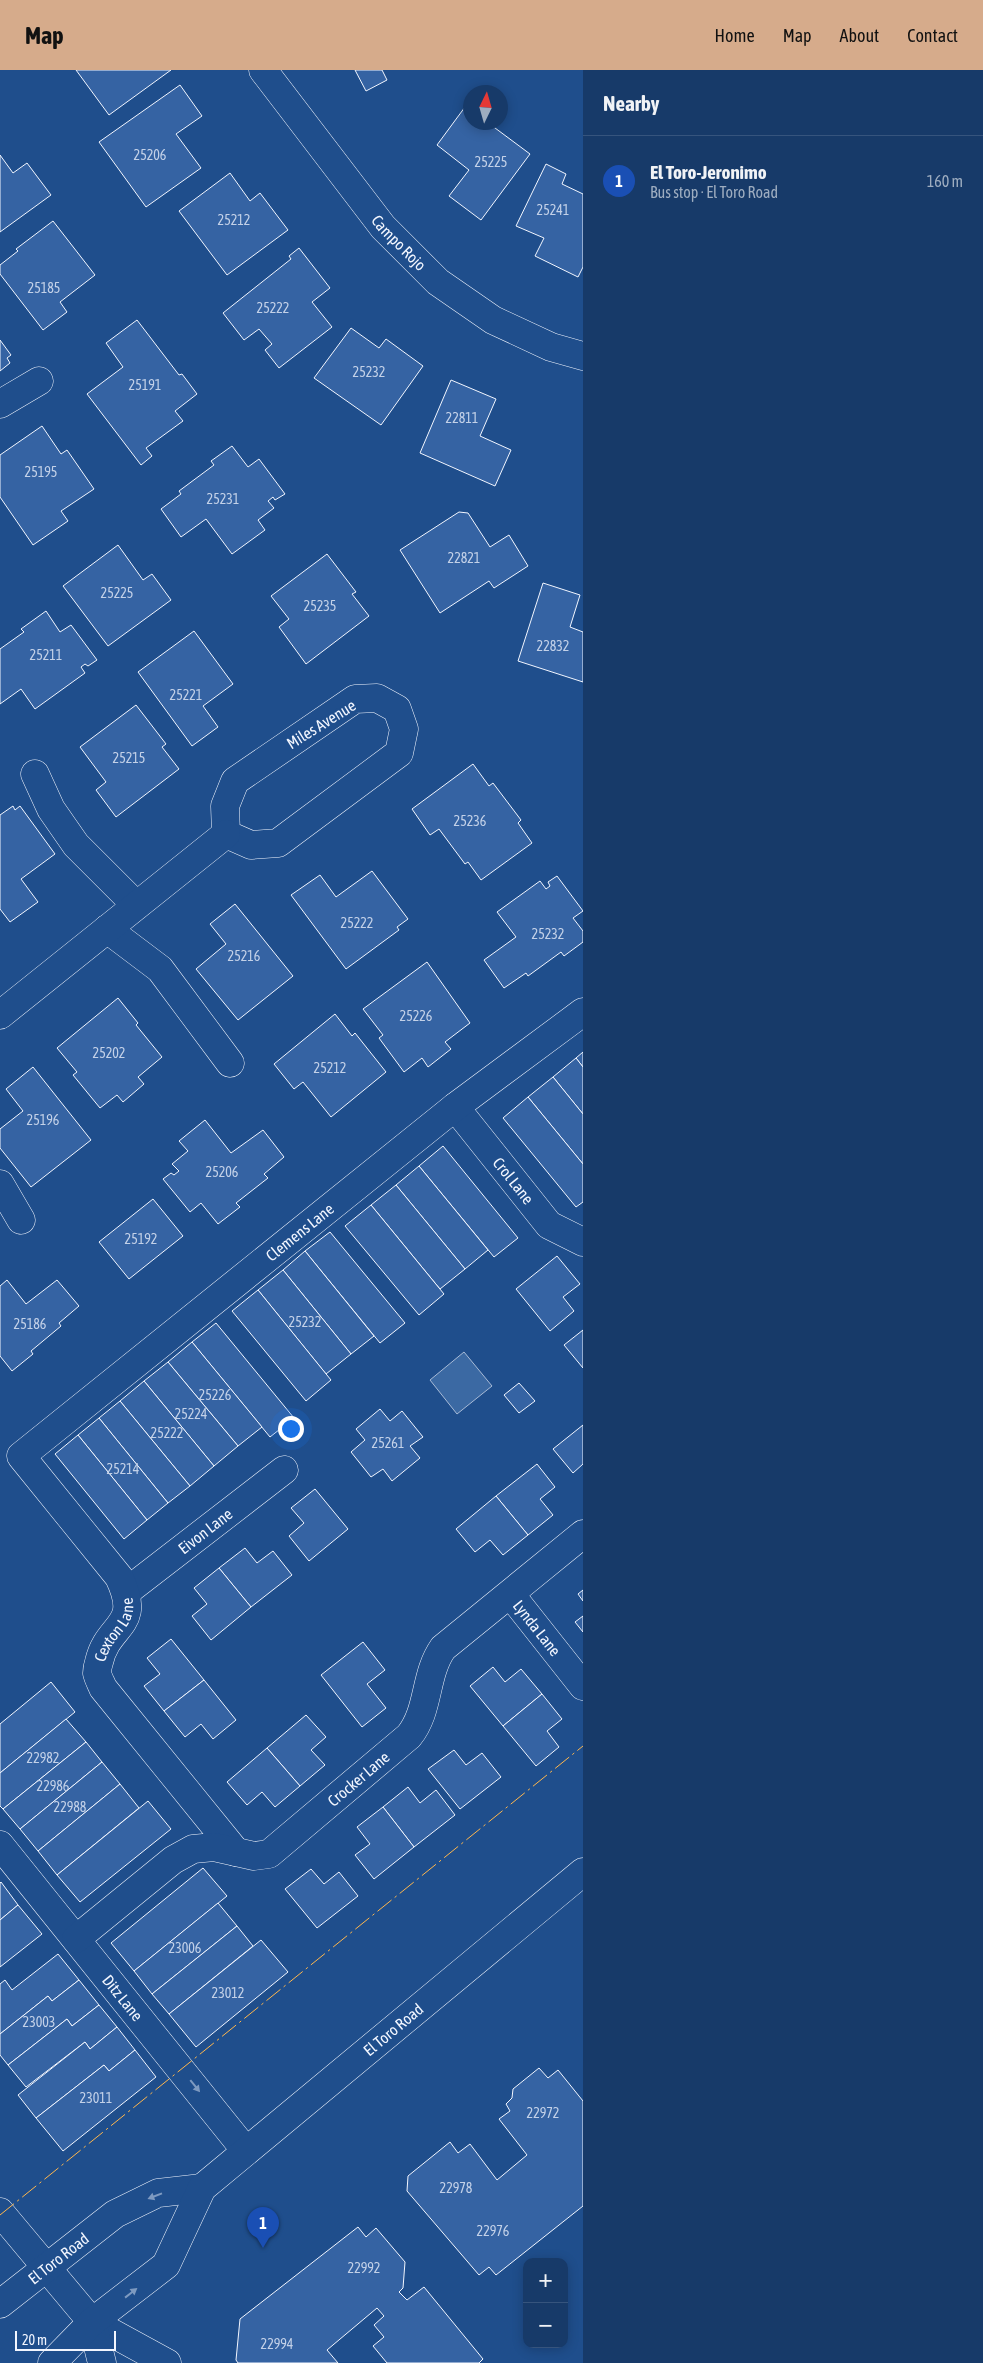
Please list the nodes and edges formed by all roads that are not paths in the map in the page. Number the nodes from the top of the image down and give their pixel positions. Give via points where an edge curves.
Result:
1 (263, 70) edge
2 (583, 356) edge
3 (39, 381) dead end
4 (0, 404) edge
5 (35, 774) dead end
6 (226, 834) junction
7 (136, 905) junction
8 (106, 929) junction
9 (583, 1012) edge
10 (0, 1015) edge
11 (230, 1063) dead end
12 (455, 1107) junction
13 (0, 1184) edge
14 (21, 1220) dead end
15 (583, 1242) edge
16 (21, 1456) joint
17 (284, 1470) dead end
18 (583, 1534) edge
19 (126, 1592) junction
20 (510, 1595) junction
21 (583, 1686) edge
22 (0, 1845) edge
23 (236, 1852) junction
24 (583, 1872) edge
25 (76, 1939) junction
26 (246, 2151) junction
27 (202, 2188) junction
28 (0, 2212) edge
29 (46, 2268) junction
30 (0, 2304) edge
31 (92, 2322) junction
32 (52, 2363) edge
33 (102, 2363) edge
34 (167, 2363) edge

1 - 2 street, Campo Rojo via 383,227 438,282 493,320 551,347
3 - 4 street
5 - 7 street via 51,809 76,845
6 - 6 street, Miles Avenue via 251,845 278,843 399,753 404,729 397,708 377,698 355,699 236,780 225,806
6 - 7 street
7 - 8 street
8 - 10 street
8 - 11 street via 160,969
9 - 12 street, Clemens Lane
12 - 15 street, Crol Lane via 549,1225
12 - 16 street, Clemens Lane
13 - 14 street
16 - 19 street, Cexton Lane via 119,1577
17 - 19 street, Eivon Lane
18 - 20 street, Crocker Lane
19 - 23 street, Cexton Lane via 127,1612 100,1657 97,1672 103,1688
20 - 21 street, Lynda Lane
20 - 23 street, Crocker Lane via 443,1648 436,1658 422,1715 409,1736 269,1854 254,1856
22 - 25 street, Ditz Lane
23 - 25 street, Crocker Lane via 207,1848 193,1849 180,1856
24 - 26 street, El Toro Road
25 -> 26 street, Ditz Lane
26 - 27 street, El Toro Road
27 -> 29 street, El Toro Road via 158,2193 115,2214
31 -> 27 street, El Toro Road via 166,2265
28 - 29 street
29 - 30 street, El Toro Road
29 - 31 street
31 - 32 street, El Toro Road
31 - 33 street
31 - 34 street

